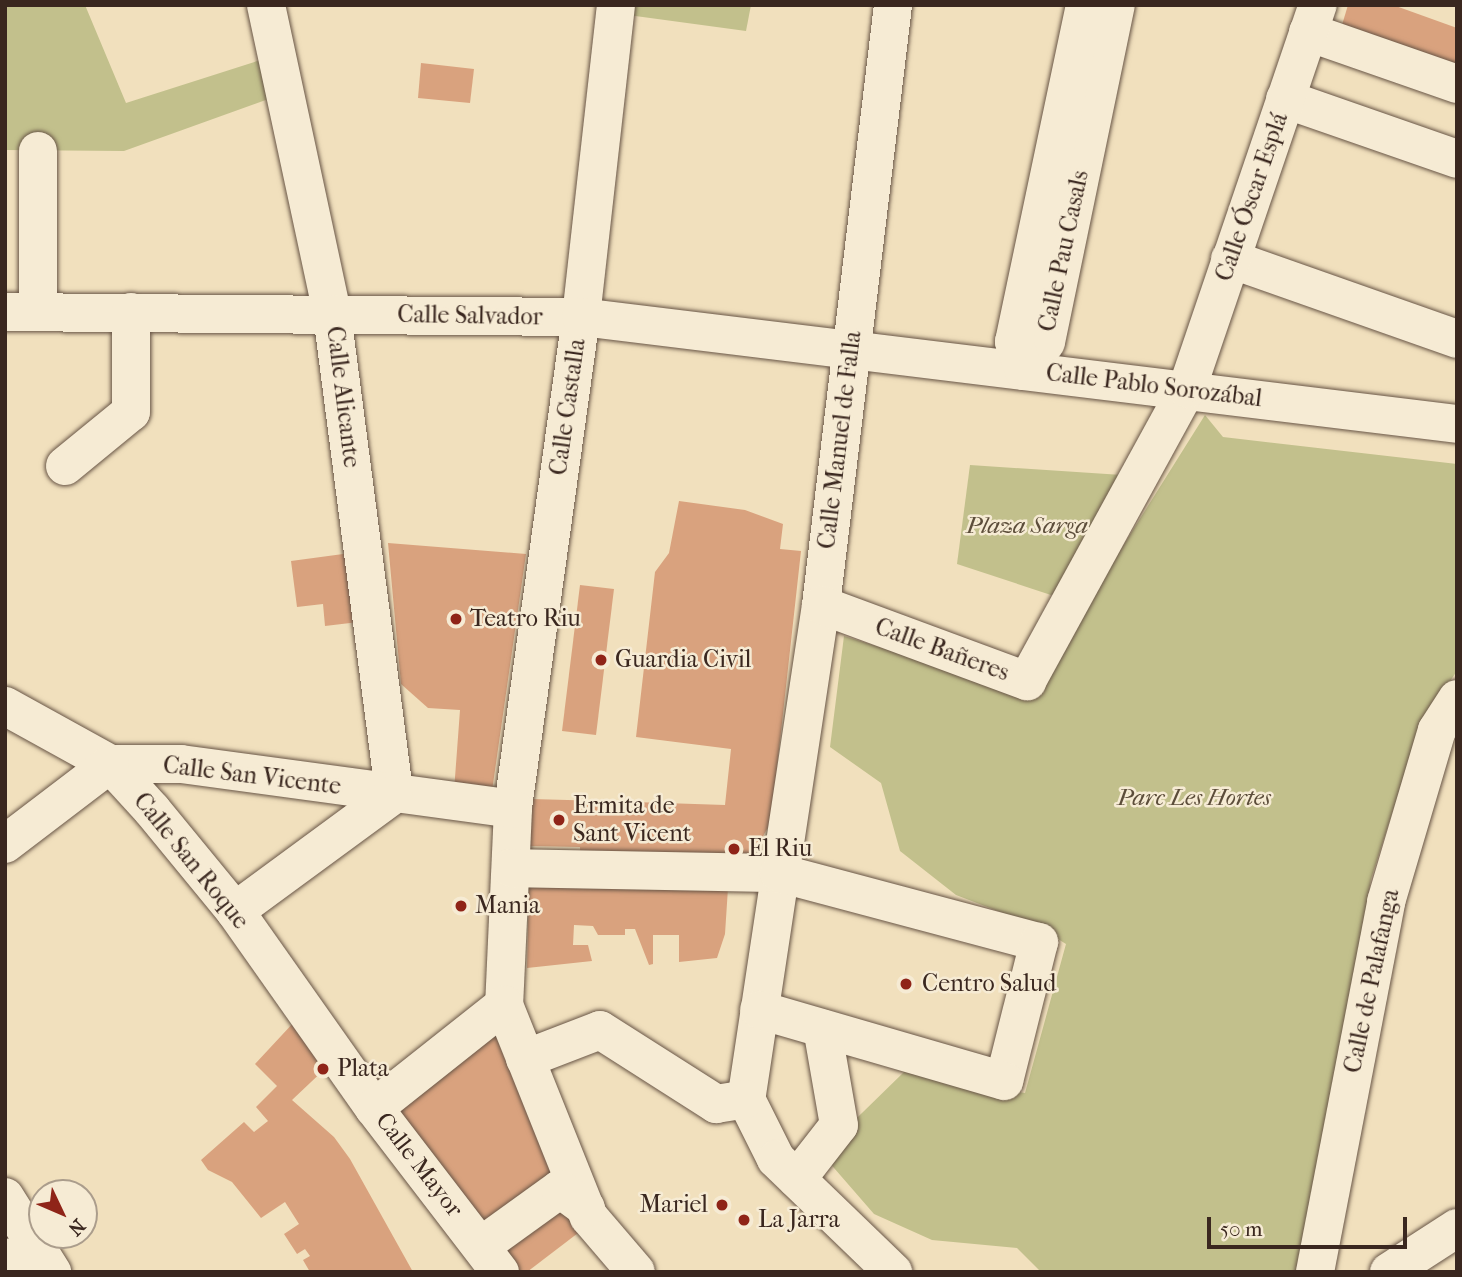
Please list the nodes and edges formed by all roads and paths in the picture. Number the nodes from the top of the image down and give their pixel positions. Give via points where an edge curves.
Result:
1 (266, 5) edge
2 (616, 5) edge
3 (893, 5) edge
4 (1085, 5) edge
5 (1116, 5) edge
6 (1313, 19) edge
7 (1457, 84) edge
8 (1285, 99) junction
9 (38, 150) dead end
10 (1457, 159) edge
11 (1230, 259) junction
12 (22, 312) edge
13 (131, 312) junction
14 (332, 314) junction
15 (581, 317) junction
16 (1457, 339) edge
17 (850, 352) junction
18 (1024, 371) junction
19 (1187, 388) junction
20 (1457, 424) edge
21 (65, 466) dead end
22 (821, 605) junction
23 (1457, 699) edge
24 (5, 706) edge
25 (110, 764) junction
26 (394, 794) junction
27 (513, 808) junction
28 (5, 844) edge
29 (511, 868) junction
30 (779, 873) junction
31 (235, 911) junction
32 (504, 1005) junction
33 (759, 1010) junction
34 (822, 1028) junction
35 (339, 1058) joint
36 (525, 1059) junction
37 (746, 1099) junction
38 (374, 1108) junction
39 (797, 1179) junction
40 (5, 1196) edge
41 (586, 1208) junction
42 (1457, 1228) edge
43 (491, 1259) edge
44 (33, 1262) edge
45 (872, 1265) edge
46 (636, 1272) edge
47 (1315, 1272) edge
48 (1389, 1272) edge

1 - 14 street, Calle Alicante
2 - 15 street, Calle Castalla
3 - 17 street, Calle Manuel de Falla
4 - 18 street, Calle Pau Casals via 1014,342
5 - 18 street, Calle Pau Casals via 1046,342
6 - 7 street
6 - 8 street, Calle Óscar Esplá
8 - 10 street
8 - 11 street, Calle Óscar Esplá
9 - 12 street
11 - 16 street
11 - 19 street, Calle Óscar Esplá
12 - 13 street, Calle Salvador
13 - 14 street, Calle Salvador
13 - 21 street via 131,412
14 - 15 street, Calle Salvador
14 - 26 street, Calle Alicante
15 - 17 street, Calle Salvador
15 - 27 street, Calle Castalla
17 - 18 street, Calle Pablo Sorozábal
17 - 22 street, Calle Manuel de Falla
18 - 19 street, Calle Pablo Sorozábal
19 - 20 street, Calle Pablo Sorozábal
19 - 22 street, Calle Bañeres via 1027,681
22 - 30 street, Calle Manuel de Falla
23 - 47 street, Calle de Palafanga via 1437,730 1386,902
24 - 25 street, Calle San Roque
25 - 26 street, Calle San Vicente via 181,764
25 - 28 street
25 - 31 street, Calle San Roque
26 - 27 street, Calle San Vicente
26 - 31 street
27 - 29 street, Calle Castalla
29 - 30 street
29 - 32 street, Calle Castalla
30 - 33 street, Calle Manuel de Falla
30 - 34 street via 1040,942 1004,1081
31 - 35 street, Calle San Roque
32 - 36 street
32 - 38 street
33 - 34 street
33 - 37 street, Calle Manuel de Falla
34 - 39 street via 839,1125
35 - 38 street, Calle Mayor
36 - 37 street via 600,1030 716,1104
36 - 41 street
37 - 39 street via 776,1159
38 - 43 street, Calle Mayor
39 - 45 street
40 - 44 street
41 - 43 street via 560,1189
41 - 46 street
42 - 48 street

